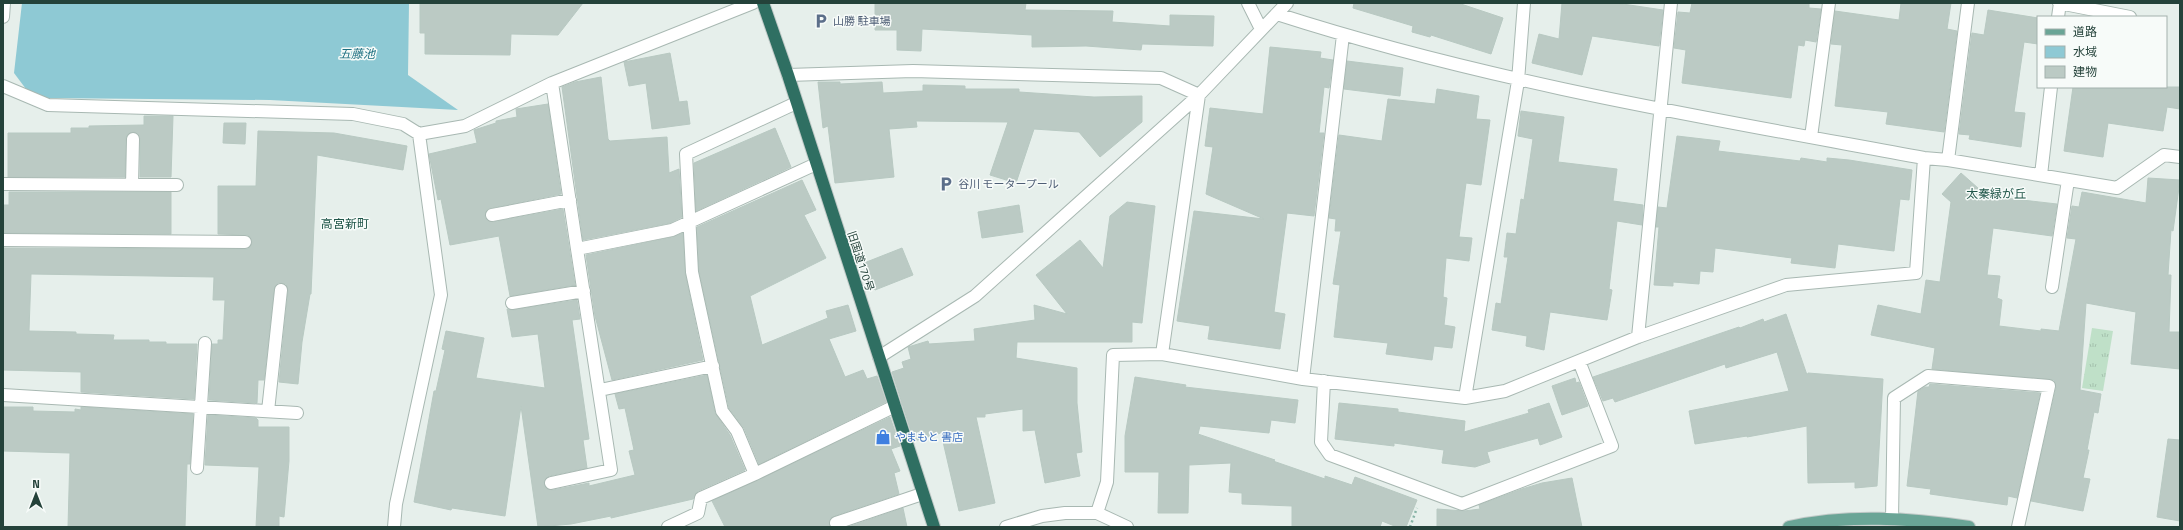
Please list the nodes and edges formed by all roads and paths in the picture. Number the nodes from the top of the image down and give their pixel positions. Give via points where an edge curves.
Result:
1 (4, 3) edge
2 (753, 3) edge
3 (763, 3) edge
4 (1248, 3) edge
5 (1287, 3) edge
6 (1524, 3) edge
7 (1670, 3) edge
8 (1830, 3) edge
9 (1968, 3) edge
10 (2060, 3) edge
11 (2080, 5) edge
12 (1277, 14) junction
13 (3, 16) edge
14 (2058, 16) edge
15 (2126, 16) edge
16 (1261, 30) junction
17 (1343, 35) junction
18 (788, 75) junction
19 (1518, 81) junction
20 (552, 83) junction
21 (3, 86) edge
22 (2051, 88) edge
23 (1199, 95) junction
24 (796, 103) junction
25 (1659, 109) junction
26 (419, 134) junction
27 (1811, 137) junction
28 (133, 139) dead end
29 (2180, 157) edge
30 (1924, 158) junction
31 (1948, 160) junction
32 (816, 164) junction
33 (2041, 175) junction
34 (2068, 180) junction
35 (3, 184) edge
36 (132, 185) junction
37 (177, 185) dead end
38 (570, 200) junction
39 (492, 215) dead end
40 (689, 222) junction
41 (3, 240) edge
42 (245, 242) dead end
43 (577, 248) junction
44 (2052, 287) dead end
45 (281, 290) dead end
46 (584, 291) junction
47 (512, 303) dead end
48 (1638, 337) junction
49 (205, 343) dead end
50 (1162, 354) junction
51 (879, 357) junction
52 (1579, 361) junction
53 (714, 366) junction
54 (1303, 378) junction
55 (1324, 381) junction
56 (600, 390) junction
57 (3, 395) edge
58 (1465, 398) junction
59 (895, 406) junction
60 (200, 407) junction
61 (268, 411) junction
62 (297, 413) dead end
63 (197, 468) dead end
64 (755, 474) junction
65 (552, 483) dead end
66 (922, 494) junction
67 (1097, 513) junction
68 (1892, 519) junction
69 (836, 523) dead end
70 (394, 527) edge
71 (668, 527) edge
72 (934, 527) edge
73 (1006, 527) edge
74 (1127, 527) edge
75 (1789, 527) edge
76 (1969, 527) edge
77 (2018, 527) edge

1 - 13 street
2 - 20 street
3 - 18 highway, 旧国道170号
4 - 16 street
5 - 12 street
6 - 19 street
7 - 25 street
8 - 27 street
9 - 31 street
10 - 11 street
10 - 14 street
11 - 15 street
12 - 16 street
12 - 17 street
16 - 23 street
17 - 19 street
17 - 54 street
18 - 23 street via 913,70 1161,78
18 - 24 highway, 旧国道170号
19 - 25 street
19 - 58 street
20 - 26 street via 465,126
20 - 38 street
21 - 26 street via 48,105 353,114 403,124
22 - 33 street
23 - 50 street
23 - 51 street via 975,296
24 - 32 highway, 旧国道170号
24 - 40 street via 686,154
25 - 27 street
25 - 48 street
26 - 70 street via 441,295 396,504
27 - 30 street
28 - 36 street
29 - 34 street via 2164,155 2117,188
30 - 31 street
30 - 48 street via 1916,273 1786,285
31 - 33 street
32 - 40 street
32 - 51 highway, 旧国道170号
33 - 34 street
34 - 44 street
35 - 36 street
36 - 37 street
38 - 39 street
38 - 43 street
40 - 43 street via 672,230
40 - 53 street via 692,272
41 - 42 street
43 - 46 street
45 - 61 street
46 - 47 street
46 - 56 street
48 - 52 street
49 - 60 street
50 - 54 street
50 - 67 street via 1113,355 1107,482
51 - 59 highway, 旧国道170号
52 - 55 street via 1612,446 1462,504 1330,454 1321,442
52 - 58 street via 1505,391
53 - 56 street
53 - 64 street via 722,411 737,431
54 - 55 street
55 - 58 street
56 - 65 street via 611,470
57 - 60 street
59 - 64 street
59 - 66 highway, 旧国道170号
60 - 61 street
60 - 63 street
61 - 62 street
64 - 71 street via 701,498 698,513
66 - 69 street
66 - 72 highway, 旧国道170号
67 - 73 street via 1042,516
67 - 74 street
68 - 75 main road via 1821,520
68 - 76 main road
68 - 77 street via 1894,398 1928,376 2049,386

